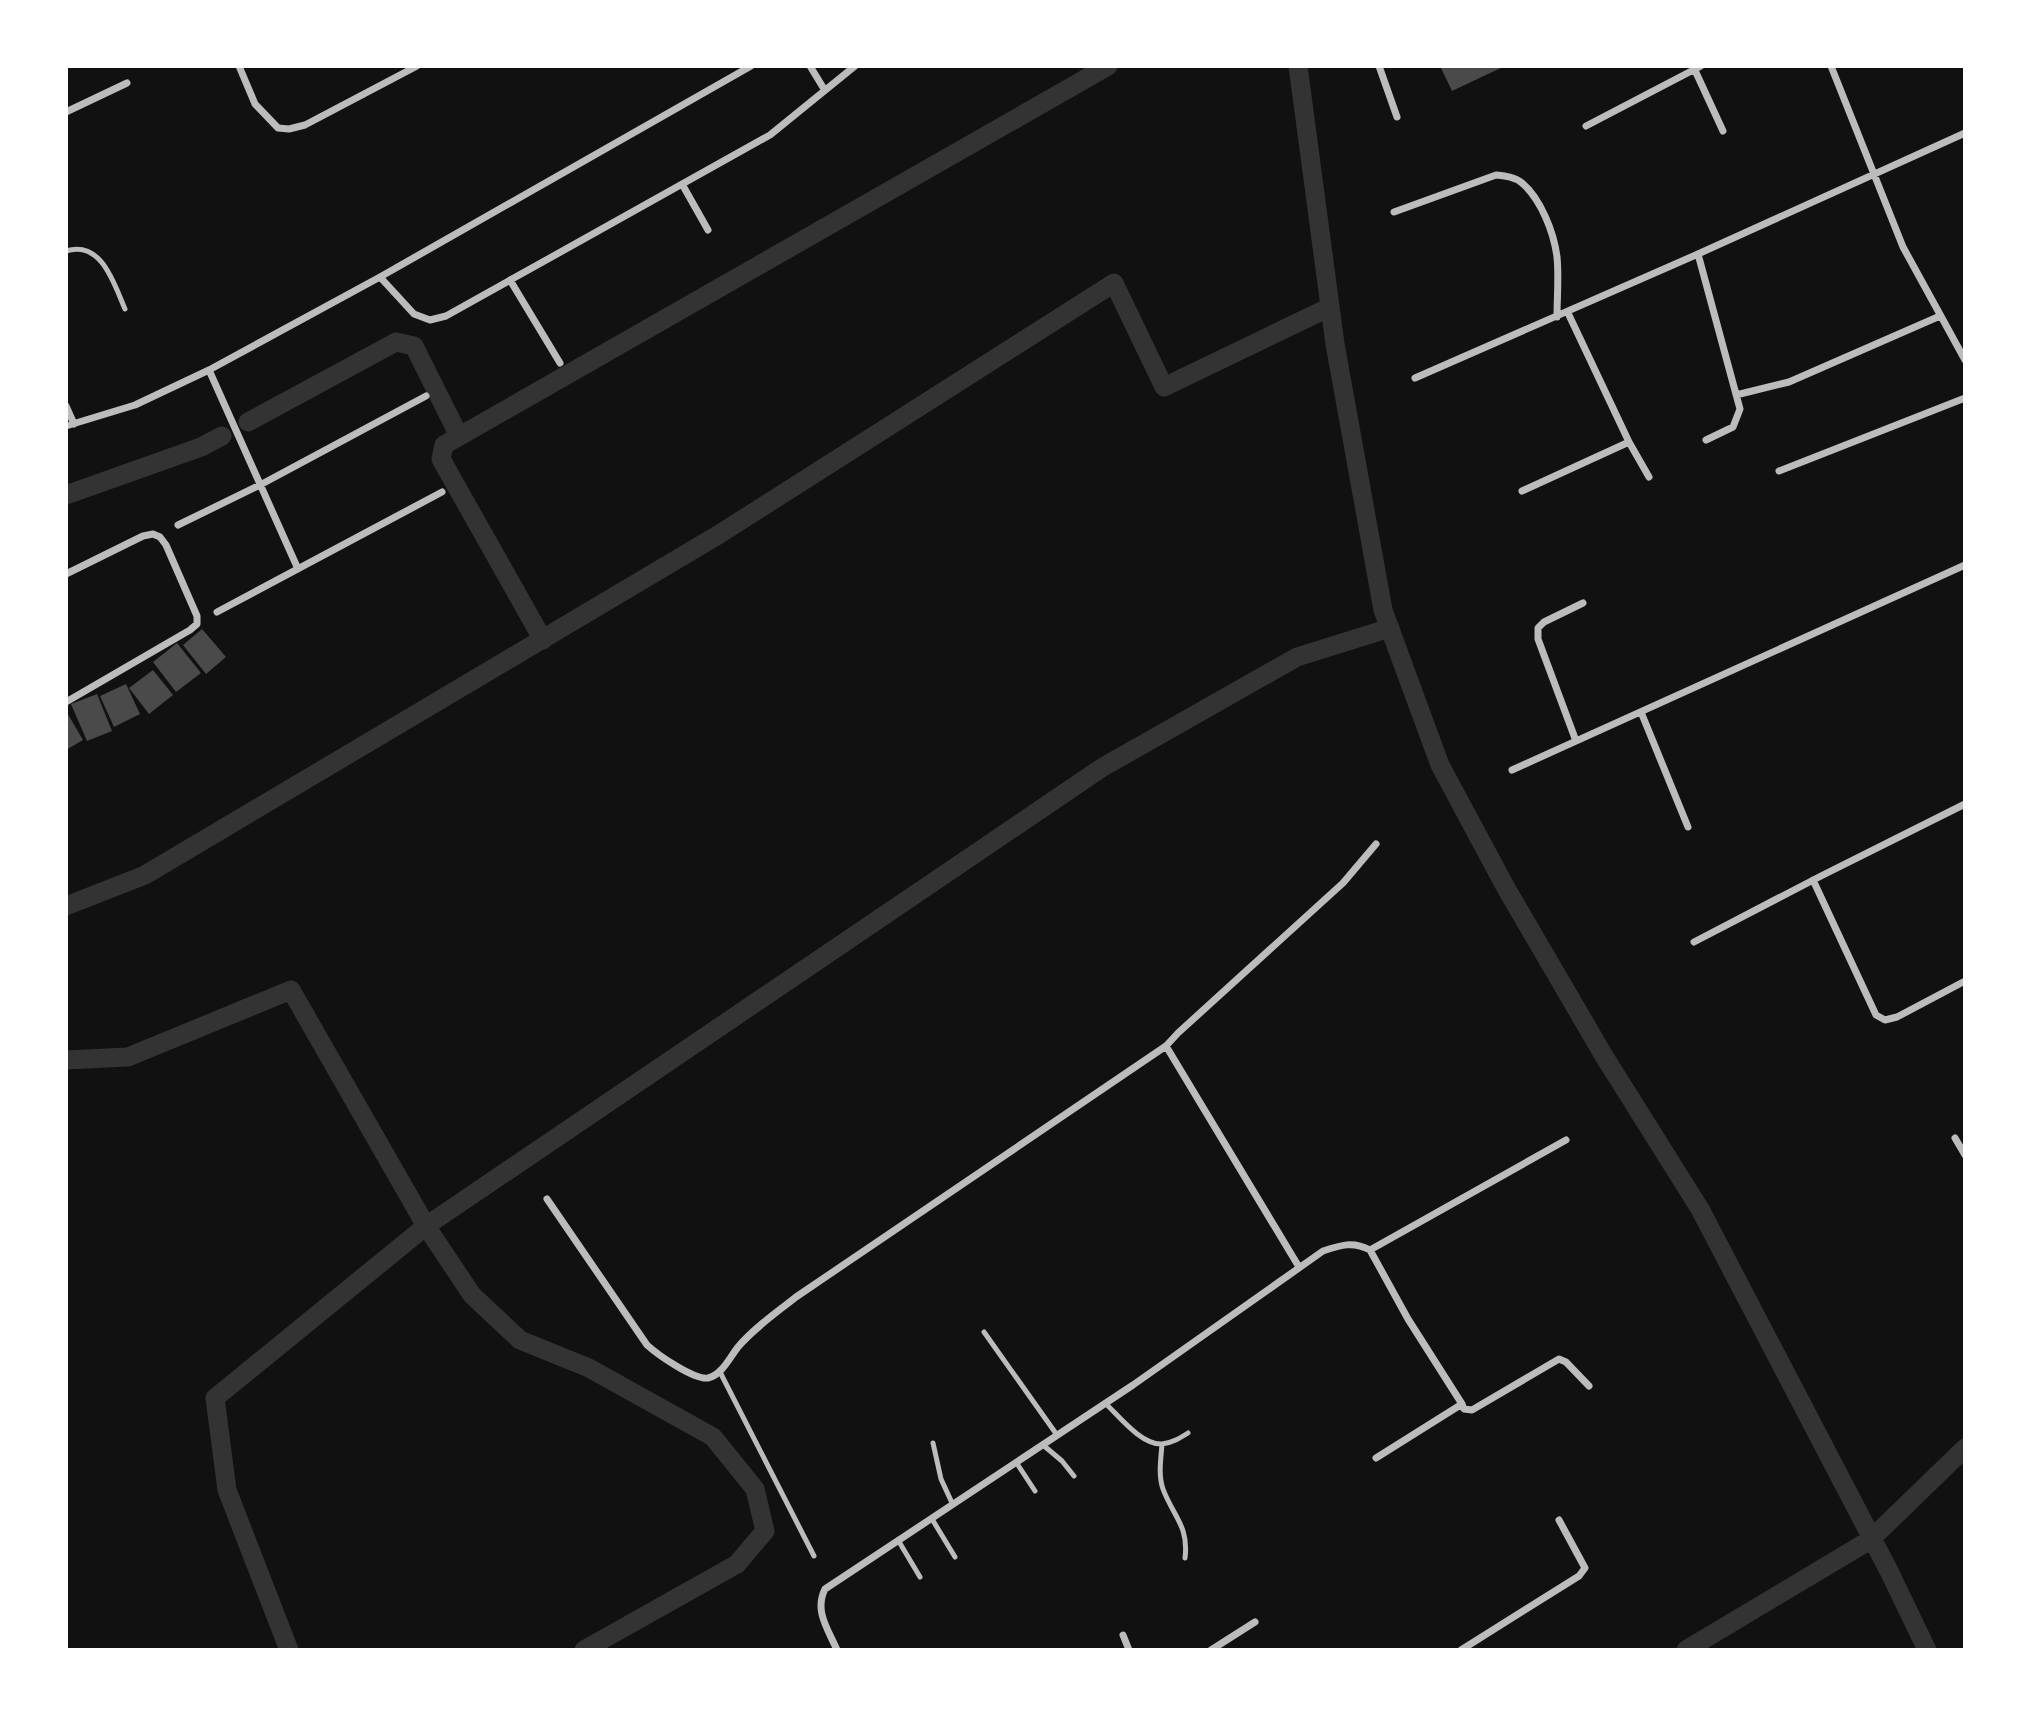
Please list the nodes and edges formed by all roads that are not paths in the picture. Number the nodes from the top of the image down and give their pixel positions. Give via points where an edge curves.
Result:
1 (239, 66) edge
2 (417, 66) edge
3 (751, 66) edge
4 (810, 66) edge
5 (855, 66) edge
6 (1379, 66) edge
7 (1830, 66) edge
8 (1696, 67) edge
9 (127, 83) dead end
10 (824, 89) junction
11 (66, 112) edge
12 (1397, 117) dead end
13 (1586, 126) dead end
14 (1723, 131) dead end
15 (1965, 133) edge
16 (1874, 175) junction
17 (682, 184) junction
18 (1394, 212) dead end
19 (708, 230) dead end
20 (66, 251) edge
21 (1698, 254) junction
22 (380, 277) junction
23 (510, 280) junction
24 (125, 309) dead end
25 (1568, 313) junction
26 (1940, 316) junction
27 (1557, 317) junction
28 (1961, 346) edge
29 (1965, 360) edge
30 (560, 363) dead end
31 (209, 370) junction
32 (1415, 379) dead end
33 (1736, 395) junction
34 (426, 396) dead end
35 (1965, 398) edge
36 (66, 406) edge
37 (70, 425) edge
38 (1706, 440) dead end
39 (1629, 442) junction
40 (1779, 471) dead end
41 (1649, 477) dead end
42 (260, 485) junction
43 (1522, 491) dead end
44 (442, 492) dead end
45 (178, 525) dead end
46 (1965, 565) edge
47 (298, 569) junction
48 (66, 574) edge
49 (1583, 603) dead end
50 (217, 612) dead end
51 (66, 702) edge
52 (1642, 712) junction
53 (1576, 741) junction
54 (1512, 770) dead end
55 (1965, 804) edge
56 (1688, 827) dead end
57 (1376, 844) dead end
58 (1813, 880) junction
59 (1694, 942) dead end
60 (1965, 981) edge
61 (1166, 1046) junction
62 (1955, 1138) dead end
63 (1566, 1140) dead end
64 (1965, 1155) edge
65 (547, 1199) dead end
66 (1370, 1250) junction
67 (1299, 1267) junction
68 (984, 1332) dead end
69 (720, 1371) junction
70 (1589, 1386) dead end
71 (1105, 1403) junction
72 (1462, 1404) junction
73 (1188, 1433) dead end
74 (1057, 1435) junction
75 (933, 1443) dead end
76 (1162, 1444) junction
77 (1042, 1445) junction
78 (1376, 1458) dead end
79 (1016, 1462) junction
80 (1074, 1476) dead end
81 (1035, 1491) dead end
82 (953, 1505) junction
83 (932, 1519) junction
84 (1559, 1520) dead end
85 (898, 1541) junction
86 (814, 1556) dead end
87 (955, 1557) dead end
88 (1185, 1558) dead end
89 (920, 1577) dead end
90 (1255, 1622) dead end
91 (1123, 1635) dead end
92 (836, 1650) edge
93 (1129, 1650) edge
94 (1211, 1650) edge
95 (1461, 1650) edge

1 - 2 street via 255,104 278,128 289,129
3 - 22 street
4 - 10 street
5 - 10 street
6 - 12 street
7 - 16 street
8 - 13 street
8 - 14 street
9 - 11 street
10 - 17 street via 770,135
15 - 16 street
16 - 21 street
16 - 26 street via 1903,247
17 - 19 street
17 - 23 street
18 - 27 street via 1496,176 1521,182 1535,199 1552,236 1557,257
20 - 24 lane via 82,248 104,263
21 - 25 street
21 - 33 street
22 - 23 street via 414,314 430,320 446,316
22 - 31 street
23 - 30 street
25 - 27 street
25 - 39 street
26 - 28 street
26 - 33 street via 1789,382
27 - 32 street
28 - 29 street
31 - 37 street via 135,405
31 - 42 street
33 - 38 street via 1740,409 1733,427
34 - 42 street
35 - 40 street
36 - 37 street
39 - 41 street
39 - 43 street
42 - 45 street
42 - 47 street
44 - 47 street
46 - 52 street
47 - 50 street
48 - 51 street via 153,534 166,545 197,616 197,624 190,630
49 - 53 street via 1538,628 1538,639
52 - 53 street
52 - 56 street
53 - 54 street
55 - 58 street
57 - 61 street via 1343,883
58 - 59 street
58 - 60 street via 1876,1015 1885,1020 1897,1017
61 - 67 street
61 - 69 street via 796,1297 754,1332
62 - 64 street
63 - 66 street
65 - 69 street via 647,1345 699,1377 709,1378
66 - 67 street via 1345,1244 1323,1251
66 - 72 street
67 - 71 street
68 - 74 lane
69 - 86 lane
70 - 72 street via 1559,1359 1472,1410
71 - 74 street
71 - 76 lane via 1140,1435
72 - 78 street
73 - 76 lane
74 - 77 street
75 - 82 lane
76 - 88 lane via 1160,1475 1185,1533
77 - 79 street
77 - 80 lane
79 - 81 lane
79 - 82 street
82 - 83 street
83 - 85 street
83 - 87 lane
84 - 95 street via 1585,1568 1579,1576
85 - 89 lane
85 - 92 street via 825,1589 820,1611
90 - 94 street
91 - 93 street

